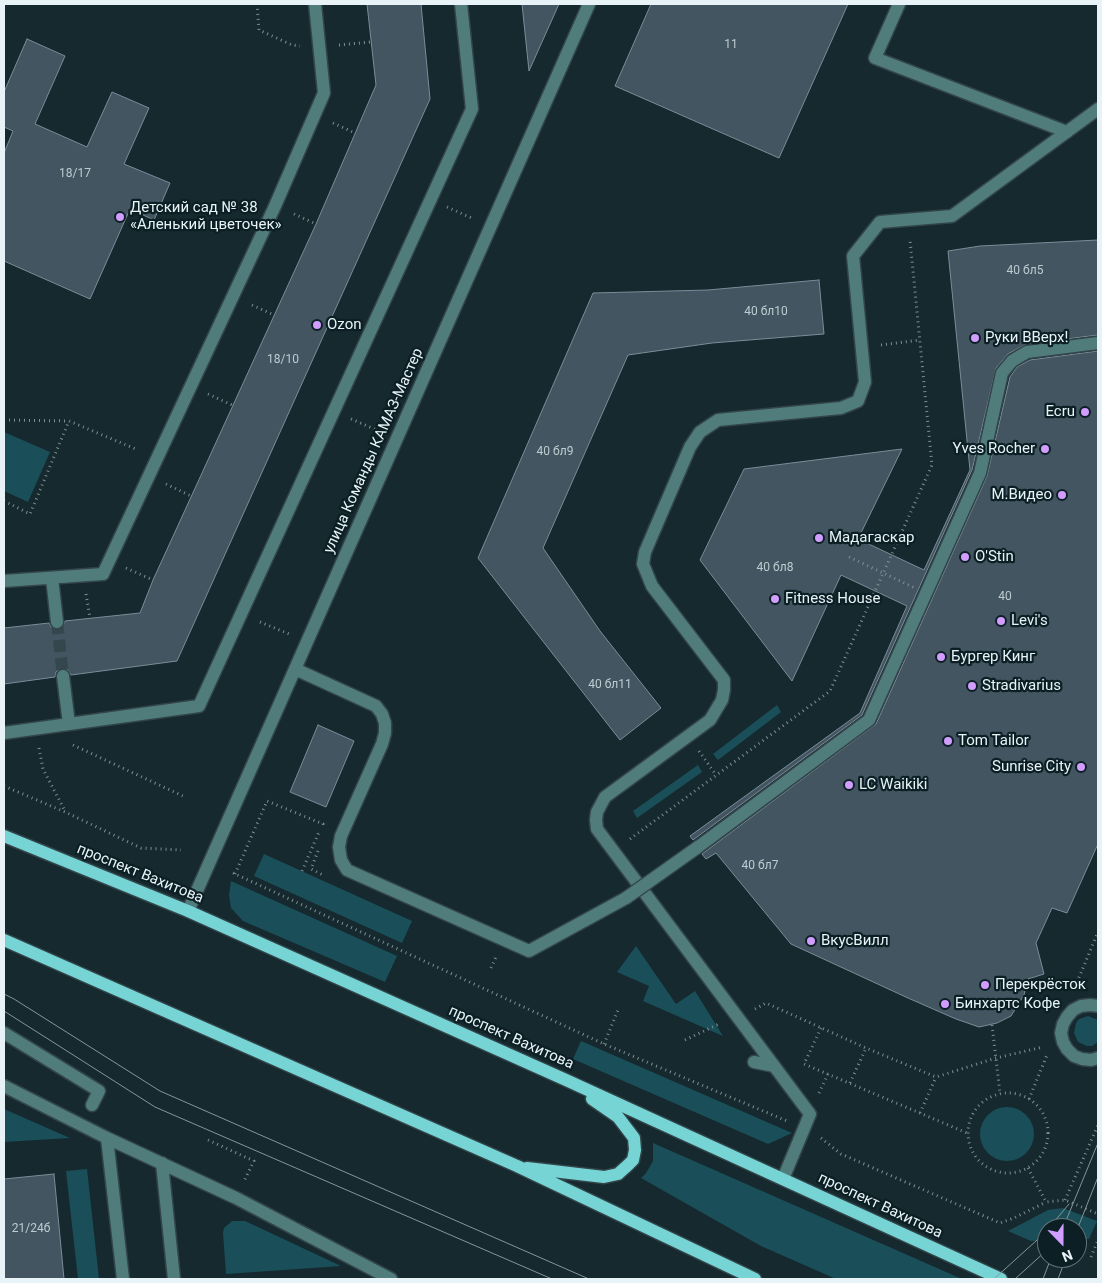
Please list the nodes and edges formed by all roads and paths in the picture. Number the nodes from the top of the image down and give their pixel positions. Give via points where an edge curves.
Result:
1 (316, 4) edge
2 (461, 4) edge
3 (589, 4) edge
4 (899, 4) edge
5 (1098, 109) edge
6 (1067, 132) junction
7 (431, 200) junction
8 (908, 219) junction
9 (491, 226) junction
10 (920, 340) junction
11 (1098, 343) edge
12 (862, 346) junction
13 (334, 411) junction
14 (4, 420) edge
15 (69, 421) junction
16 (397, 439) junction
17 (158, 458) junction
18 (149, 476) junction
19 (191, 496) dead end
20 (4, 501) edge
21 (850, 557) dead end
22 (110, 561) junction
23 (52, 578) junction
24 (153, 580) dead end
25 (4, 581) edge
26 (915, 588) dead end
27 (241, 613) junction
28 (56, 622) tunnel mouth
29 (307, 642) junction
30 (295, 669) junction
31 (63, 676) tunnel mouth
32 (69, 724) junction
33 (4, 732) edge
34 (688, 736) junction
35 (43, 769) dead end
36 (716, 775) junction
37 (4, 786) edge
38 (185, 797) dead end
39 (65, 812) junction
40 (4, 836) edge
41 (321, 844) dead end
42 (181, 850) dead end
43 (614, 851) junction
44 (302, 871) dead end
45 (328, 877) dead end
46 (188, 911) junction
47 (4, 940) edge
48 (1096, 1002) edge
49 (618, 1010) dead end
50 (737, 1017) junction
51 (992, 1025) dead end
52 (821, 1028) junction
53 (4, 1033) edge
54 (685, 1040) dead end
55 (604, 1044) junction
56 (1051, 1046) dead end
57 (866, 1048) junction
58 (1047, 1055) dead end
59 (996, 1058) junction
60 (1098, 1058) edge
61 (754, 1062) dead end
62 (774, 1066) junction
63 (936, 1077) junction
64 (566, 1080) junction
65 (850, 1083) junction
66 (4, 1086) edge
67 (1000, 1093) junction
68 (1029, 1099) junction
69 (92, 1105) dead end
70 (920, 1112) junction
71 (786, 1121) dead end
72 (1098, 1124) edge
73 (967, 1133) junction
74 (819, 1137) dead end
75 (107, 1138) junction
76 (208, 1140) dead end
77 (162, 1163) junction
78 (517, 1166) junction
79 (1028, 1168) junction
80 (248, 1174) dead end
81 (782, 1179) junction
82 (1065, 1200) junction
83 (1046, 1202) junction
84 (1098, 1208) edge
85 (1097, 1213) edge
86 (1098, 1240) edge
87 (1091, 1257) dead end
88 (123, 1279) edge
89 (174, 1279) edge
90 (391, 1279) edge
91 (755, 1279) edge
92 (1001, 1279) edge

1 - 17 street via 324,93
2 - 7 street via 472,109
3 - 9 street, улица Команды КАМАЗ-Мастер
4 - 6 street via 875,58
5 - 6 street
6 - 8 street via 952,216
7 - 9 path
7 - 13 street
8 - 10 path
8 - 12 street via 880,222 853,256
9 - 16 street, улица Команды КАМАЗ-Мастер
10 - 12 path
10 - 36 path via 932,465 830,691
11 - 30 street, bridge via 1028,352 1012,361 1002,373 980,473 869,720 626,898 529,951 347,870 341,860 341,836 382,744 385,733 382,714 376,706
12 - 34 street via 866,382 858,401 842,408 718,420 700,432 690,447 648,542 644,564 652,586 724,680 722,700 710,720
13 - 16 path
13 - 27 street
14 - 15 path
15 - 17 path
15 - 20 path via 30,514
16 - 29 street, улица Команды КАМАЗ-Мастер
17 - 18 street
18 - 19 path
18 - 22 street
21 - 26 path, bridge
22 - 23 street via 103,574
22 - 24 path
23 - 25 street
23 - 28 street
27 - 29 path
27 - 32 street via 199,706
29 - 30 street, улица Команды КАМАЗ-Мастер
30 - 46 street, улица Команды КАМАЗ-Мастер
31 - 32 street
32 - 33 street
32 - 38 path via 71,744
34 - 36 path
34 - 43 street via 600,804 597,829
35 - 39 path
36 - 43 path
37 - 39 path
39 - 42 path via 140,848
40 - 46 main road, проспект Вахитова
41 - 45 path via 310,870
43 - 50 street
44 - 55 path via 323,824 267,801 234,874
46 - 64 main road, проспект Вахитова
47 - 78 main road
48 - 60 street via 1081,1006 1066,1016 1061,1033 1063,1042 1074,1056
49 - 55 path
50 - 52 path via 766,1004
50 - 54 path
50 - 62 street
51 - 59 path
52 - 57 path
52 - 65 path via 804,1064
53 - 69 street via 99,1091
55 - 71 path
56 - 59 path
57 - 63 path
57 - 65 path
58 - 68 path
59 - 63 path
59 - 67 path
61 - 62 street
62 - 81 street via 810,1114
63 - 70 path
64 - 78 main road via 618,1117 629,1129 634,1138 633,1160 618,1174 604,1176
64 - 81 main road, проспект Вахитова
65 - 70 path
66 - 75 street
67 - 68 path via 1013,1093
67 - 73 path via 977,1106
68 - 79 path via 1045,1116 1048,1129 1042,1155
70 - 73 path
72 - 82 path
73 - 79 path via 974,1156 995,1172 1008,1174
74 - 83 path via 841,1154 1000,1223
75 - 77 street
75 - 88 street
76 - 80 path via 254,1161
77 - 89 street
77 - 90 street
78 - 91 main road
79 - 83 path
81 - 92 main road, проспект Вахитова
82 - 83 path
82 - 85 path
84 - 85 path
86 - 87 path

